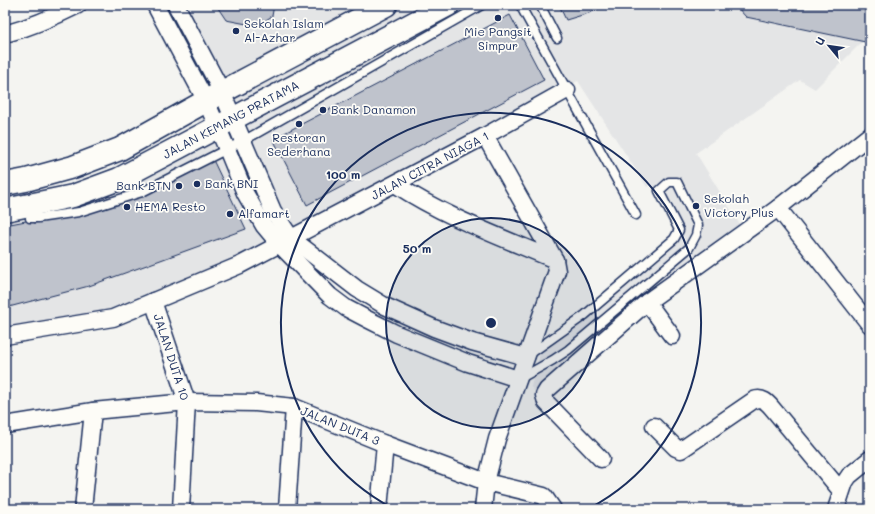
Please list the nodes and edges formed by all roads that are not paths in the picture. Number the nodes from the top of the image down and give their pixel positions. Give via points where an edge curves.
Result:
1 (78, 5) edge
2 (155, 5) edge
3 (176, 5) edge
4 (448, 5) edge
5 (482, 5) edge
6 (520, 5) edge
7 (540, 5) edge
8 (383, 6) edge
9 (5, 34) edge
10 (557, 38) dead end
11 (567, 90) junction
12 (214, 97) junction
13 (226, 123) junction
14 (870, 135) edge
15 (485, 136) junction
16 (243, 141) junction
17 (228, 149) junction
18 (130, 173) junction
19 (5, 184) edge
20 (395, 184) junction
21 (142, 192) junction
22 (778, 208) junction
23 (9, 211) edge
24 (636, 215) dead end
25 (30, 218) dead end
26 (285, 241) junction
27 (555, 260) junction
28 (153, 301) junction
29 (647, 302) junction
30 (870, 323) edge
31 (5, 336) edge
32 (672, 336) dead end
33 (526, 357) junction
34 (518, 379) junction
35 (187, 402) junction
36 (294, 407) junction
37 (93, 411) junction
38 (5, 425) edge
39 (654, 426) dead end
40 (385, 444) junction
41 (601, 459) dead end
42 (870, 459) edge
43 (486, 482) junction
44 (841, 491) junction
45 (83, 509) edge
46 (181, 509) edge
47 (287, 509) edge
48 (379, 509) edge
49 (483, 509) edge
50 (552, 509) edge
51 (836, 509) edge

1 - 9 street via 37,24
2 - 12 street
3 - 12 street
4 - 13 street, JALAN KEMANG PRATAMA
5 - 16 lane
6 - 11 lane
7 - 10 lane
8 - 12 street
11 - 15 street, JALAN CITRA NIAGA 1
11 - 24 lane
12 - 13 street
12 - 19 street via 120,149 72,168
13 - 16 street
13 - 17 street
13 - 18 street, JALAN KEMANG PRATAMA
14 - 22 street
15 - 20 street, JALAN CITRA NIAGA 1
15 - 27 street
16 - 17 lane
16 - 26 street
17 - 21 lane
17 - 26 street via 245,193 264,226
18 - 21 lane
18 - 23 street, JALAN KEMANG PRATAMA via 73,196
20 - 26 street, JALAN CITRA NIAGA 1
20 - 27 street via 452,216
21 - 25 lane via 79,212
22 - 29 street
22 - 30 street
26 - 28 street, JALAN CITRA NIAGA 1 via 240,265
26 - 33 street via 385,306 472,342
26 - 34 street via 330,296 346,308 397,334 468,363
27 - 33 street via 557,271
28 - 31 street, JALAN CITRA NIAGA 1 via 113,318
28 - 35 street, JALAN DUTA 10
29 - 32 street
29 - 41 street via 544,395 546,402
33 - 34 street
33 - 34 lane via 586,315 674,238 679,230 678,226 659,191 670,182 676,182 698,225 689,248 568,350
34 - 43 street via 497,439
35 - 36 street, JALAN DUTA 3 via 256,403
35 - 37 street, JALAN DUTA 3
35 - 46 street, JALAN DUTA 10
36 - 40 street, JALAN DUTA 3
36 - 47 street
37 - 38 street, JALAN DUTA 3
37 - 45 street
39 - 44 street via 681,450 754,400 763,399
40 - 43 street, JALAN DUTA 3
40 - 48 street
42 - 44 street via 849,476
43 - 49 street
43 - 50 street, JALAN DUTA 3 via 544,496
44 - 51 street

